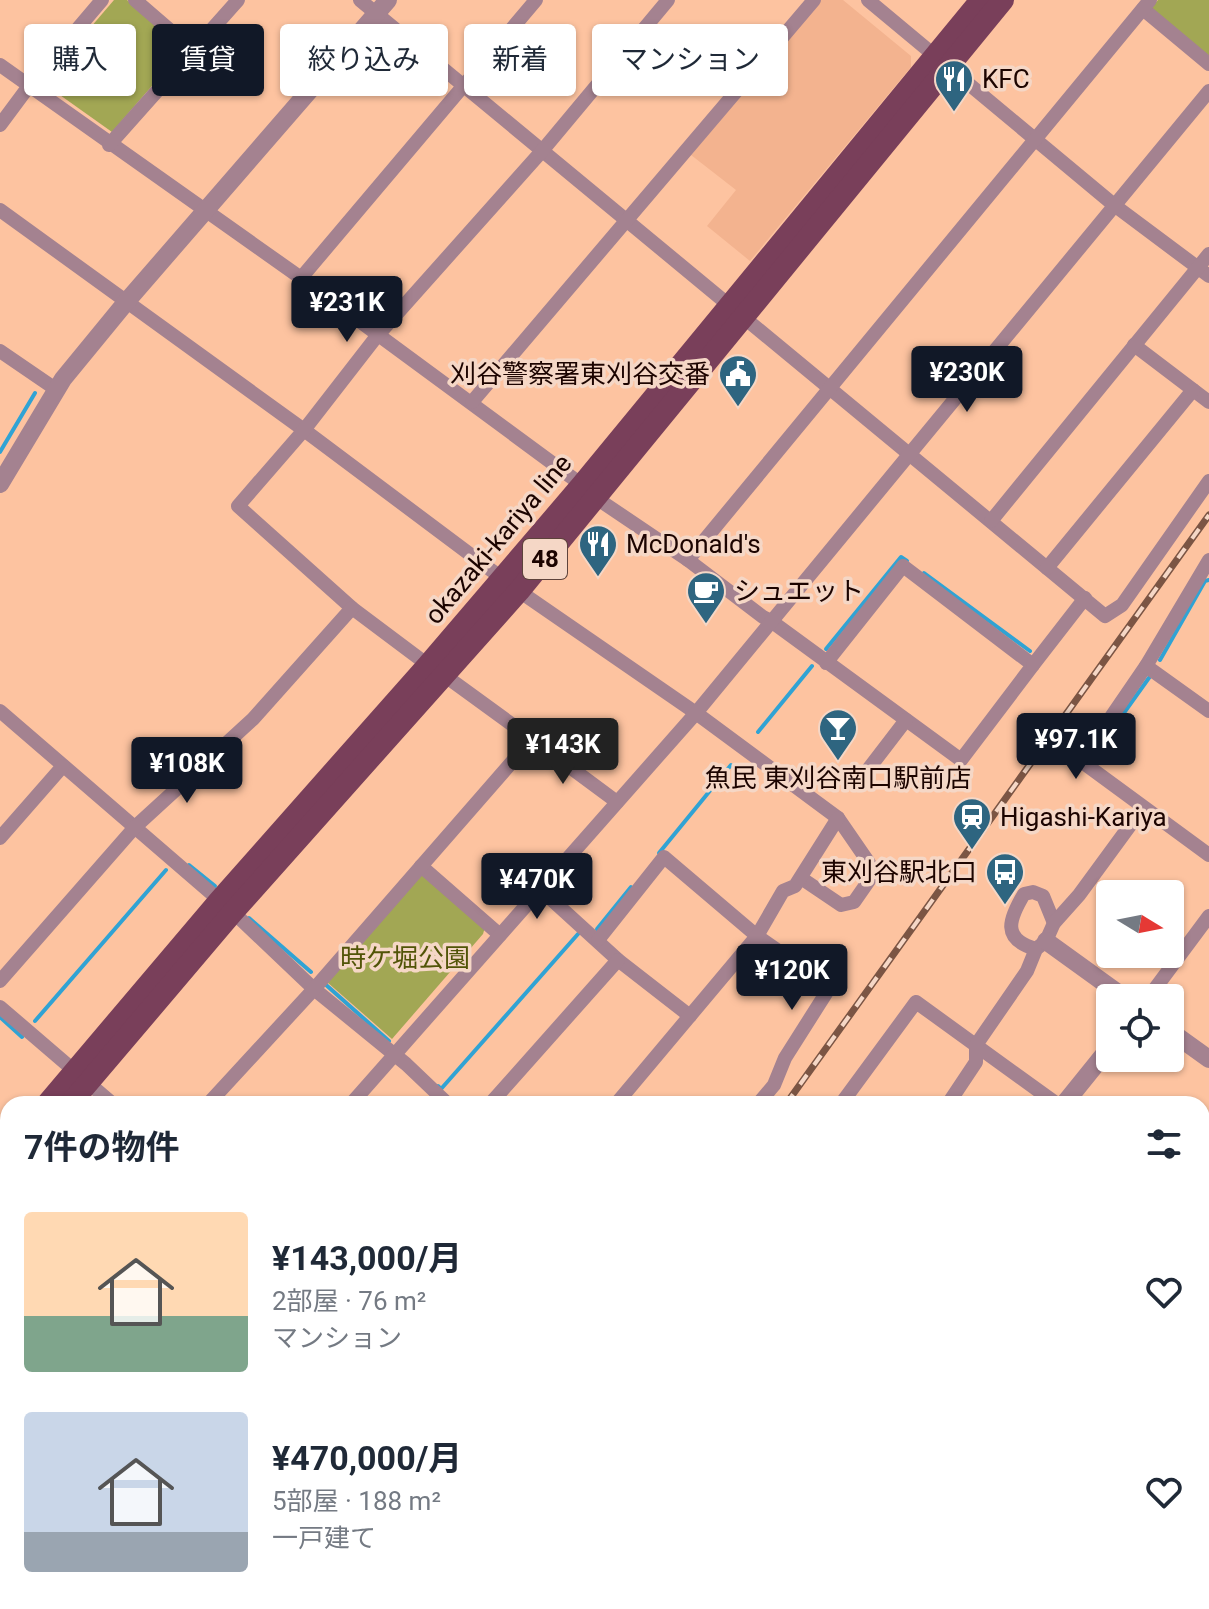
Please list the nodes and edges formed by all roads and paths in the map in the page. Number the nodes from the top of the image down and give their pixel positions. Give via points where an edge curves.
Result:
1 (102, 0) edge
2 (135, 0) edge
3 (238, 0) edge
4 (360, 0) edge
5 (536, 0) edge
6 (668, 0) edge
7 (814, 0) edge
8 (868, 0) edge
9 (981, 0) edge
10 (1003, 0) edge
11 (1147, 5) edge
12 (382, 7) edge
13 (82, 24) edge
14 (163, 24) edge
15 (216, 24) edge
16 (940, 62) junction
17 (1209, 64) edge
18 (0, 65) edge
19 (24, 82) edge
20 (462, 86) junction
21 (1209, 91) edge
22 (24, 93) edge
23 (43, 96) edge
24 (152, 96) edge
25 (0, 125) edge
26 (1035, 140) junction
27 (109, 145) junction
28 (542, 151) junction
29 (1114, 205) junction
30 (0, 210) edge
31 (205, 212) junction
32 (625, 220) junction
33 (1209, 254) edge
34 (1203, 272) edge
35 (301, 278) junction
36 (127, 301) junction
37 (736, 310) junction
38 (377, 336) junction
39 (1134, 345) junction
40 (0, 351) edge
41 (832, 389) junction
42 (57, 390) junction
43 (1193, 390) junction
44 (472, 402) junction
45 (1209, 402) edge
46 (304, 430) junction
47 (910, 454) junction
48 (1209, 481) edge
49 (0, 484) edge
50 (590, 490) junction
51 (991, 521) junction
52 (688, 560) junction
53 (1208, 563) edge
54 (1047, 568) junction
55 (511, 584) junction
56 (1085, 598) junction
57 (352, 608) junction
58 (771, 621) junction
59 (826, 663) junction
60 (1033, 665) junction
61 (1146, 666) junction
62 (436, 670) junction
63 (0, 711) edge
64 (1209, 711) edge
65 (696, 713) junction
66 (906, 720) junction
67 (532, 739) junction
68 (63, 766) junction
69 (860, 780) dead end
70 (617, 802) junction
71 (1142, 809) junction
72 (838, 818) junction
73 (135, 827) junction
74 (0, 838) edge
75 (1209, 855) edge
76 (421, 866) junction
77 (801, 878) junction
78 (540, 889) junction
79 (226, 907) junction
80 (1209, 916) edge
81 (1054, 923) junction
82 (500, 935) junction
83 (757, 936) junction
84 (598, 940) junction
85 (1041, 945) junction
86 (618, 960) junction
87 (0, 981) edge
88 (1103, 984) edge
89 (1158, 984) edge
90 (314, 989) junction
91 (0, 1007) edge
92 (690, 1016) junction
93 (1184, 1041) edge
94 (976, 1045) junction
95 (395, 1056) junction
96 (1209, 1059) edge
97 (1096, 1064) edge
98 (82, 1077) junction
99 (57, 1096) edge
100 (74, 1096) edge
101 (104, 1096) edge
102 (215, 1096) edge
103 (358, 1096) edge
104 (439, 1096) edge
105 (497, 1096) edge
106 (623, 1096) edge
107 (765, 1096) edge
108 (847, 1096) edge
109 (953, 1096) edge
110 (1046, 1096) edge
111 (1070, 1096) edge

1 - 13 street
2 - 14 street
3 - 15 street
4 - 12 street
5 - 20 street
6 - 28 street
7 - 32 street
8 - 16 street
9 - 16 main road, okazaki-kariya line / 48
10 - 16 main road, okazaki-kariya line / 48
11 - 17 street
11 - 26 street
12 - 20 street
12 - 31 street
16 - 26 street
16 - 37 main road, okazaki-kariya line / 48
18 - 19 street
20 - 28 street
20 - 35 street
21 - 29 street
22 - 25 street
23 - 27 street
24 - 27 street
26 - 29 street
26 - 41 street
27 - 31 street
28 - 32 street
28 - 38 street
29 - 34 street
29 - 47 street
30 - 36 street
31 - 35 street
31 - 36 street
32 - 37 street
32 - 44 street
33 - 34 street
34 - 39 street
35 - 38 street
36 - 42 street
36 - 46 street
37 - 41 street
37 - 50 main road, okazaki-kariya line / 48
38 - 44 street
38 - 46 street
39 - 43 street
39 - 51 street
40 - 42 street
41 - 47 street
41 - 52 street
42 - 49 street
43 - 45 street
43 - 54 street
44 - 50 street
46 - 55 street
46 - 57 street via 238,506
47 - 51 street
47 - 58 street
48 - 56 street via 1122,605 1105,616
50 - 52 street
50 - 55 main road, okazaki-kariya line / 48
51 - 54 street
52 - 58 street
53 - 61 street
54 - 56 street
55 - 62 main road, okazaki-kariya line / 48
55 - 65 street
56 - 60 street
57 - 62 street
57 - 73 street via 253,719
58 - 59 street
58 - 65 street
59 - 60 street via 903,566
59 - 66 street
60 - 66 street via 961,760
61 - 64 street
61 - 71 street via 1081,761
62 - 67 street
62 - 79 main road, okazaki-kariya line / 48
63 - 68 street
65 - 70 street
65 - 72 street
66 - 69 street
67 - 70 street
67 - 76 street
68 - 73 street
68 - 74 street
70 - 78 street
71 - 75 street
71 - 81 street
72 - 77 street
72 - 77 street via 869,863 870,879 854,902 841,905
73 - 79 street
73 - 87 street
76 - 82 street
76 - 90 street
77 - 83 street via 783,891
78 - 82 street
78 - 84 street
79 - 90 street
79 - 98 main road, okazaki-kariya line / 48
80 - 89 street
81 - 85 street
81 - 85 street via 1043,896 1024,894 1011,922 1012,935 1021,945
82 - 95 street
83 - 84 street via 664,857
83 - 92 street
83 - 107 street via 830,987
84 - 86 street
85 - 88 street
85 - 94 street
86 - 92 street
86 - 105 street
90 - 95 street
90 - 102 street
91 - 98 street
92 - 106 street
93 - 96 street
94 - 108 street via 916,1002
94 - 109 street via 976,1062
94 - 110 street
95 - 103 street
95 - 104 street
97 - 111 street
98 - 99 main road, okazaki-kariya line / 48
98 - 100 main road, okazaki-kariya line / 48
98 - 101 street

